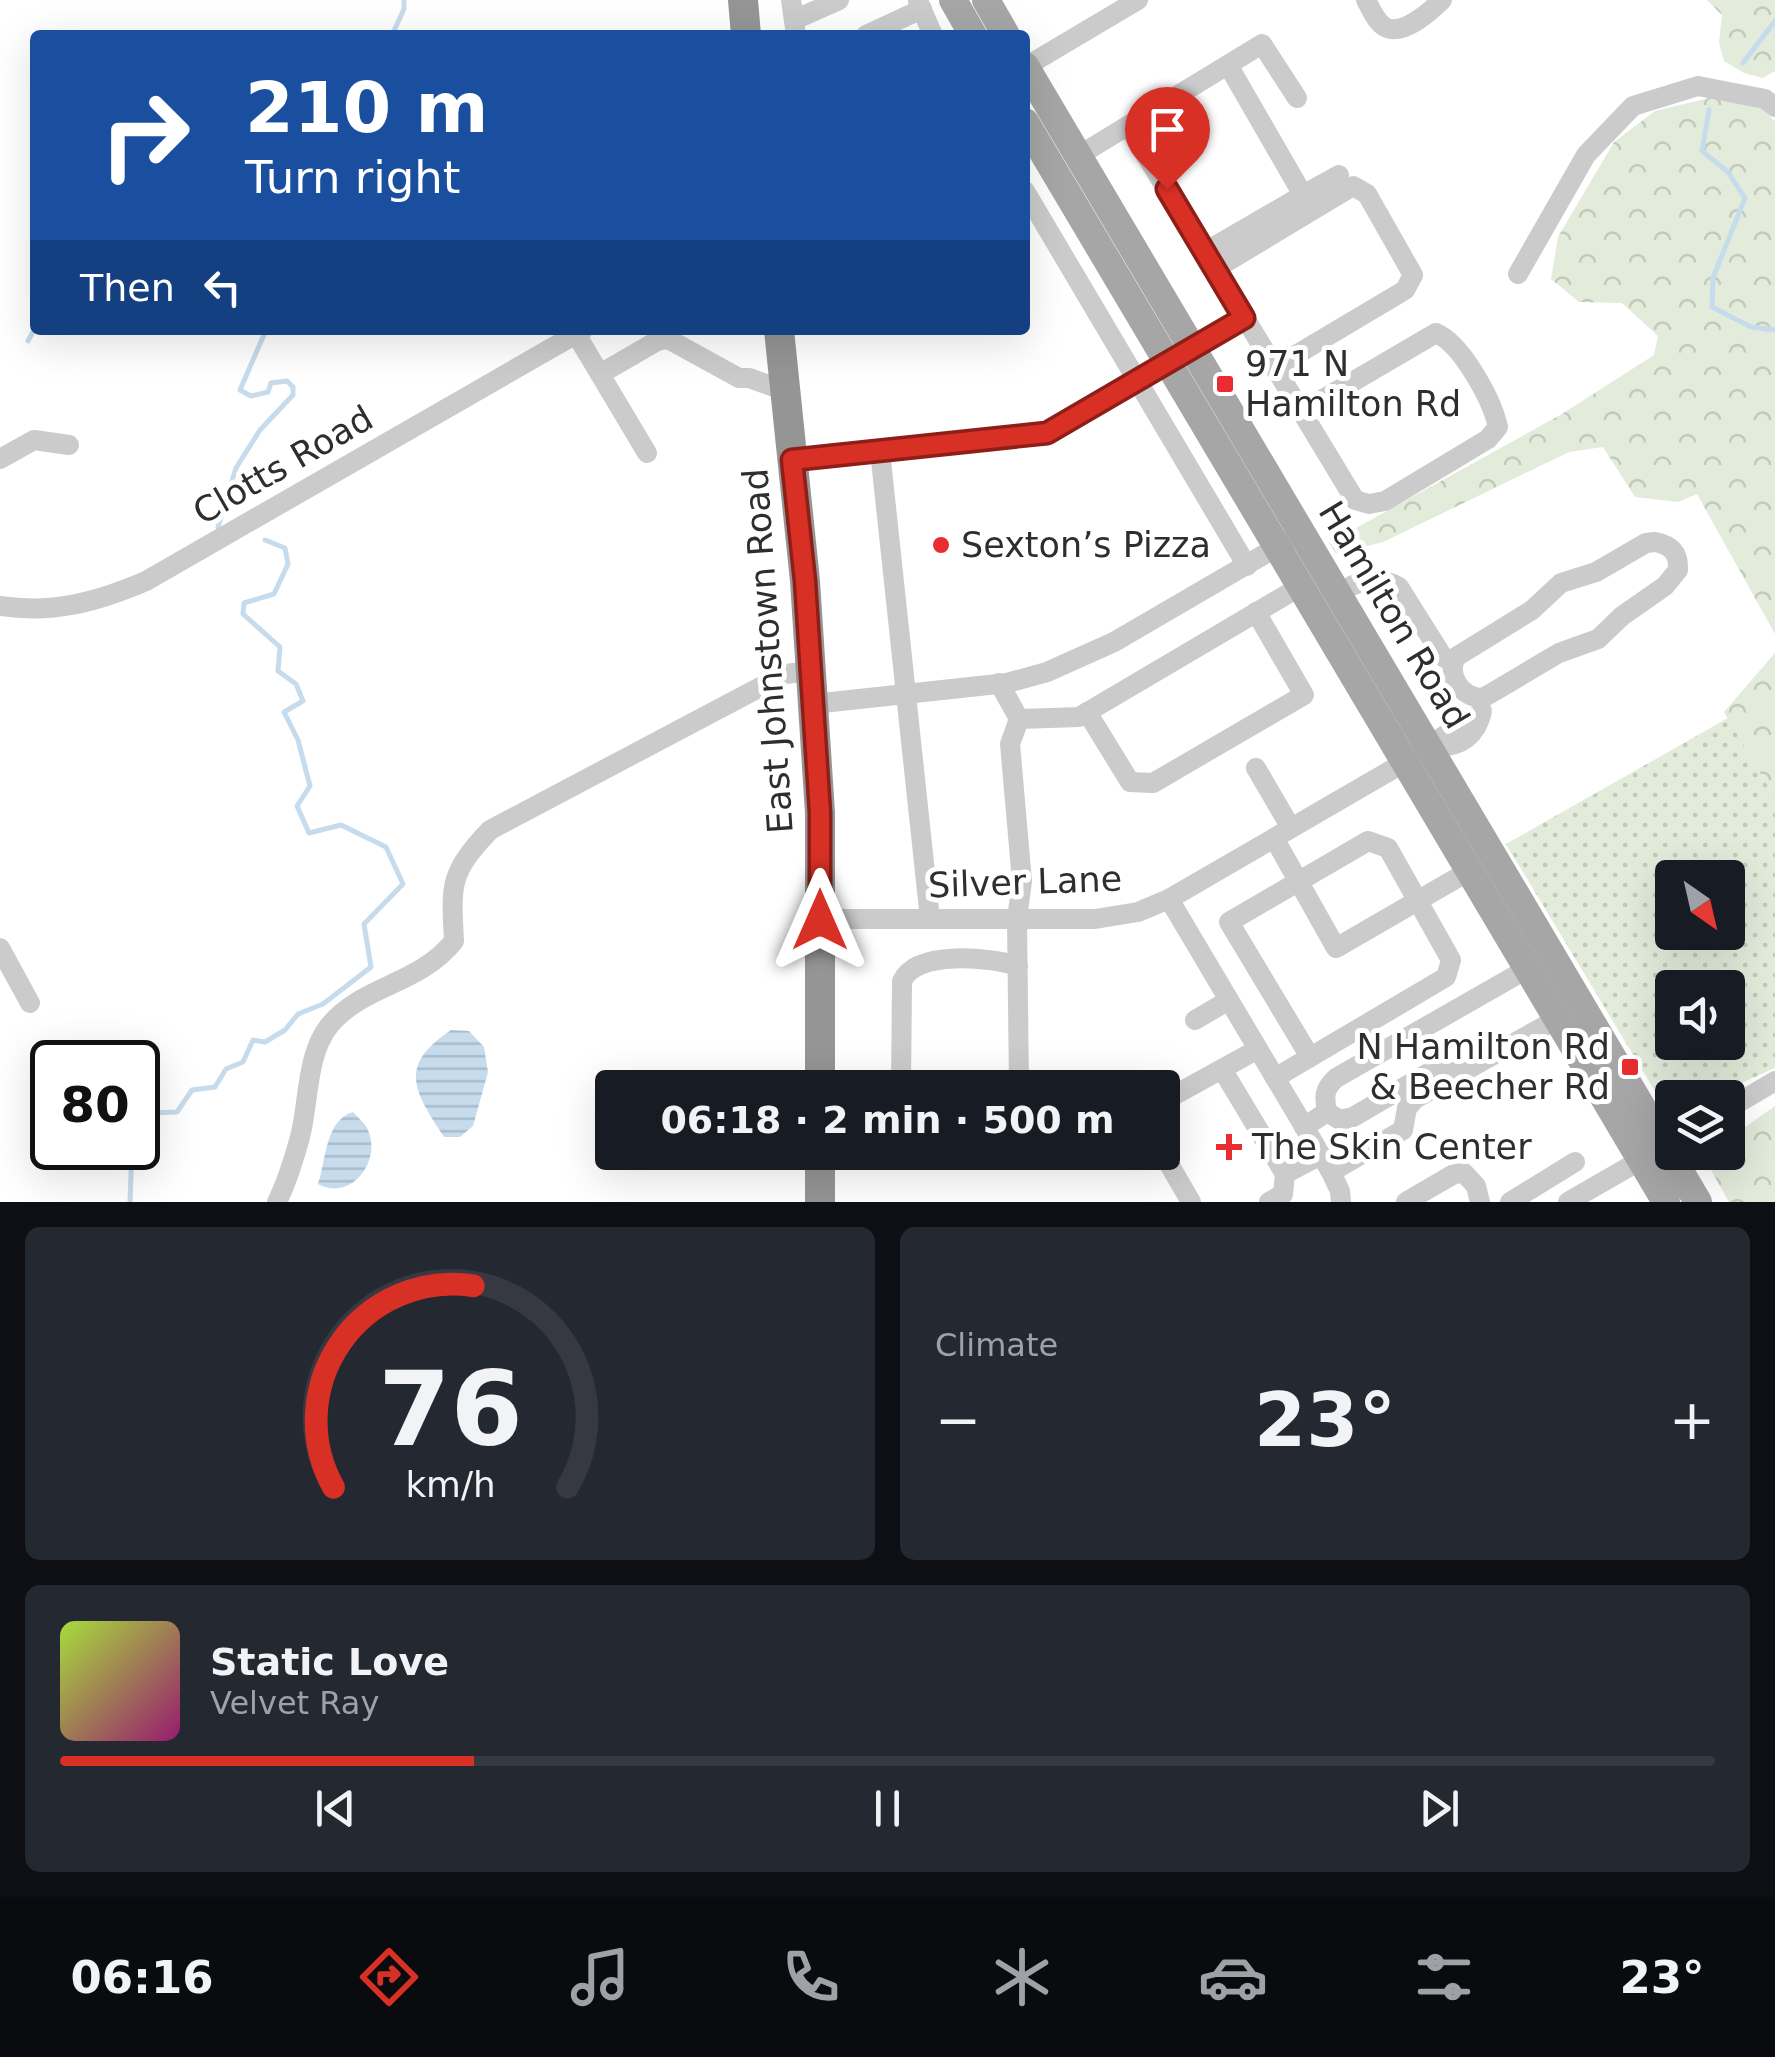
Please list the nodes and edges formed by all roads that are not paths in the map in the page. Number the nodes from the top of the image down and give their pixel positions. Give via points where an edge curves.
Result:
1 (743, 0) edge
2 (839, 0) edge
3 (952, 0) edge
4 (986, 0) edge
5 (1138, 0) edge
6 (1366, 0) edge
7 (1442, 0) edge
8 (920, 4) edge
9 (794, 18) edge
10 (746, 30) edge
11 (875, 30) edge
12 (930, 30) edge
13 (971, 30) edge
14 (1003, 30) edge
15 (1030, 63) edge
16 (1228, 65) junction
17 (1030, 78) edge
18 (1297, 98) dead end
19 (1775, 107) edge
20 (1128, 126) junction
21 (1030, 127) edge
22 (1066, 162) junction
23 (1339, 175) dead end
24 (1030, 185) edge
25 (1303, 195) junction
26 (1030, 196) edge
27 (1210, 260) junction
28 (1518, 274) dead end
29 (1244, 318) junction
30 (575, 335) edge
31 (581, 335) edge
32 (780, 344) edge
33 (1193, 349) junction
34 (1168, 364) junction
35 (1274, 368) junction
36 (600, 374) junction
37 (749, 378) junction
38 (1138, 380) junction
39 (785, 391) junction
40 (1301, 412) junction
41 (69, 445) dead end
42 (880, 452) junction
43 (647, 454) dead end
44 (0, 459) edge
45 (792, 460) junction
46 (1302, 532) junction
47 (1278, 547) junction
48 (1246, 566) junction
49 (1300, 586) junction
50 (1344, 602) junction
51 (0, 606) edge
52 (1256, 612) junction
53 (1453, 662) junction
54 (811, 671) junction
55 (999, 684) junction
56 (904, 694) junction
57 (813, 704) junction
58 (1482, 707) junction
59 (1086, 712) junction
60 (1019, 719) junction
61 (1417, 754) junction
62 (1256, 768) dead end
63 (1282, 833) junction
64 (1469, 870) junction
65 (1298, 881) junction
66 (1169, 899) junction
67 (1418, 900) junction
68 (930, 919) junction
69 (1017, 919) junction
70 (820, 920) junction
71 (0, 948) edge
72 (1018, 966) junction
73 (1527, 969) junction
74 (1229, 1000) junction
75 (30, 1003) dead end
76 (1557, 1019) junction
77 (1195, 1020) dead end
78 (1258, 1049) junction
79 (1468, 1050) dead end
80 (1310, 1058) junction
81 (1222, 1069) junction
82 (820, 1070) edge
83 (901, 1070) edge
84 (1019, 1070) edge
85 (1275, 1078) junction
86 (1775, 1081) edge
87 (1180, 1092) edge
88 (1745, 1099) edge
89 (1328, 1112) junction
90 (1304, 1127) junction
91 (1655, 1141) edge
92 (1655, 1143) edge
93 (1655, 1152) edge
94 (1575, 1162) dead end
95 (1326, 1164) junction
96 (820, 1170) edge
97 (1172, 1170) edge
98 (1662, 1170) edge
99 (1675, 1170) edge
100 (1285, 1174) junction
101 (278, 1202) edge
102 (820, 1202) edge
103 (1190, 1202) edge
104 (1269, 1202) edge
105 (1341, 1202) edge
106 (1406, 1202) edge
107 (1480, 1202) edge
108 (1510, 1202) edge
109 (1568, 1202) edge
110 (1666, 1202) edge
111 (1698, 1202) edge

1 - 10 highway
2 - 9 street
3 - 13 main road
4 - 14 main road
5 - 15 street
6 - 7 street via 1380,23 1394,30
8 - 11 street
8 - 12 street
16 - 18 street via 1262,44
16 - 20 street
16 - 25 street
17 - 22 main road, Hamilton Road
19 - 28 street via 1765,99 1698,86 1634,106 1586,156
20 - 22 street
20 - 27 street
21 - 22 main road, Hamilton Road
22 - 24 street
22 - 33 main road, Hamilton Road
22 - 34 main road, Hamilton Road
23 - 25 street
25 - 27 street
26 - 38 street
27 - 29 street
27 - 35 street via 1353,186 1367,194 1412,275 1405,290
29 - 33 street
29 - 35 street
30 - 51 street, Clotts Road via 146,581 58,609
31 - 36 street
32 - 37 street
32 - 39 highway, East Johnstown Road
33 - 34 street
33 - 46 main road, Hamilton Road
34 - 38 street
34 - 47 main road, Hamilton Road
35 - 40 street
36 - 37 street via 668,339
36 - 43 street
37 - 39 street
38 - 42 street via 1047,433
38 - 48 street
39 - 45 highway, East Johnstown Road
40 - 40 street via 1355,500 1368,504 1385,501 1488,440 1498,427 1494,407 1450,339 1436,333
41 - 44 street via 34,440
42 - 45 street
42 - 56 street
45 - 54 highway, East Johnstown Road
46 - 47 street
46 - 50 main road, Hamilton Road
47 - 48 street
47 - 49 main road, Hamilton Road
48 - 55 street via 1114,642 1048,672
49 - 52 street
49 - 61 main road, Hamilton Road
50 - 53 street via 1379,581 1399,587 1443,657
50 - 61 main road, Hamilton Road
52 - 59 street
52 - 59 street via 1304,695 1153,783 1130,782
53 - 58 street via 1462,690
53 - 58 street via 1561,583 1646,543 1676,554 1678,570 1665,586 1598,639 1559,652
54 - 57 highway, East Johnstown Road
54 - 101 street via 785,674 490,830 459,868 452,887 454,942 440,960 362,999 328,1027
55 - 56 street
55 - 60 street
56 - 57 street
56 - 68 street
57 - 70 highway, East Johnstown Road
58 - 61 street, Silver Lane via 1474,732 1448,748
59 - 60 street
60 - 69 street via 1010,744 1022,881
61 - 63 street, Silver Lane
61 - 64 main road, Hamilton Road
61 - 91 main road, Hamilton Road
62 - 63 street
63 - 65 street
63 - 66 street, Silver Lane
64 - 67 street
64 - 73 main road, Hamilton Road
65 - 67 street via 1368,841 1388,848
65 - 67 street via 1336,948
65 - 80 street via 1229,922
66 - 69 street, Silver Lane via 1095,919
66 - 74 street
67 - 80 street via 1451,960 1446,978
68 - 69 street, Silver Lane
68 - 70 street, Silver Lane
69 - 72 street
70 - 82 highway, East Johnstown Road
71 - 75 street
72 - 83 street via 924,961 906,972
72 - 84 street
73 - 76 main road, Hamilton Road
73 - 89 street via 1336,1078 1324,1096
74 - 77 street
74 - 78 street
76 - 92 main road, Hamilton Road
76 - 95 street via 1415,1099 1403,1130
78 - 81 street
78 - 85 street
79 - 89 street via 1353,1117 1340,1120
80 - 85 street
81 - 87 street
81 - 100 street
85 - 90 street
86 - 88 street
89 - 90 street
90 - 95 street
93 - 109 street
94 - 108 street
95 - 100 street
95 - 105 street
96 - 102 highway
97 - 103 street
98 - 110 main road, Hamilton Road
99 - 111 main road, Hamilton Road
100 - 104 street via 1282,1194
106 - 107 street via 1464,1173

